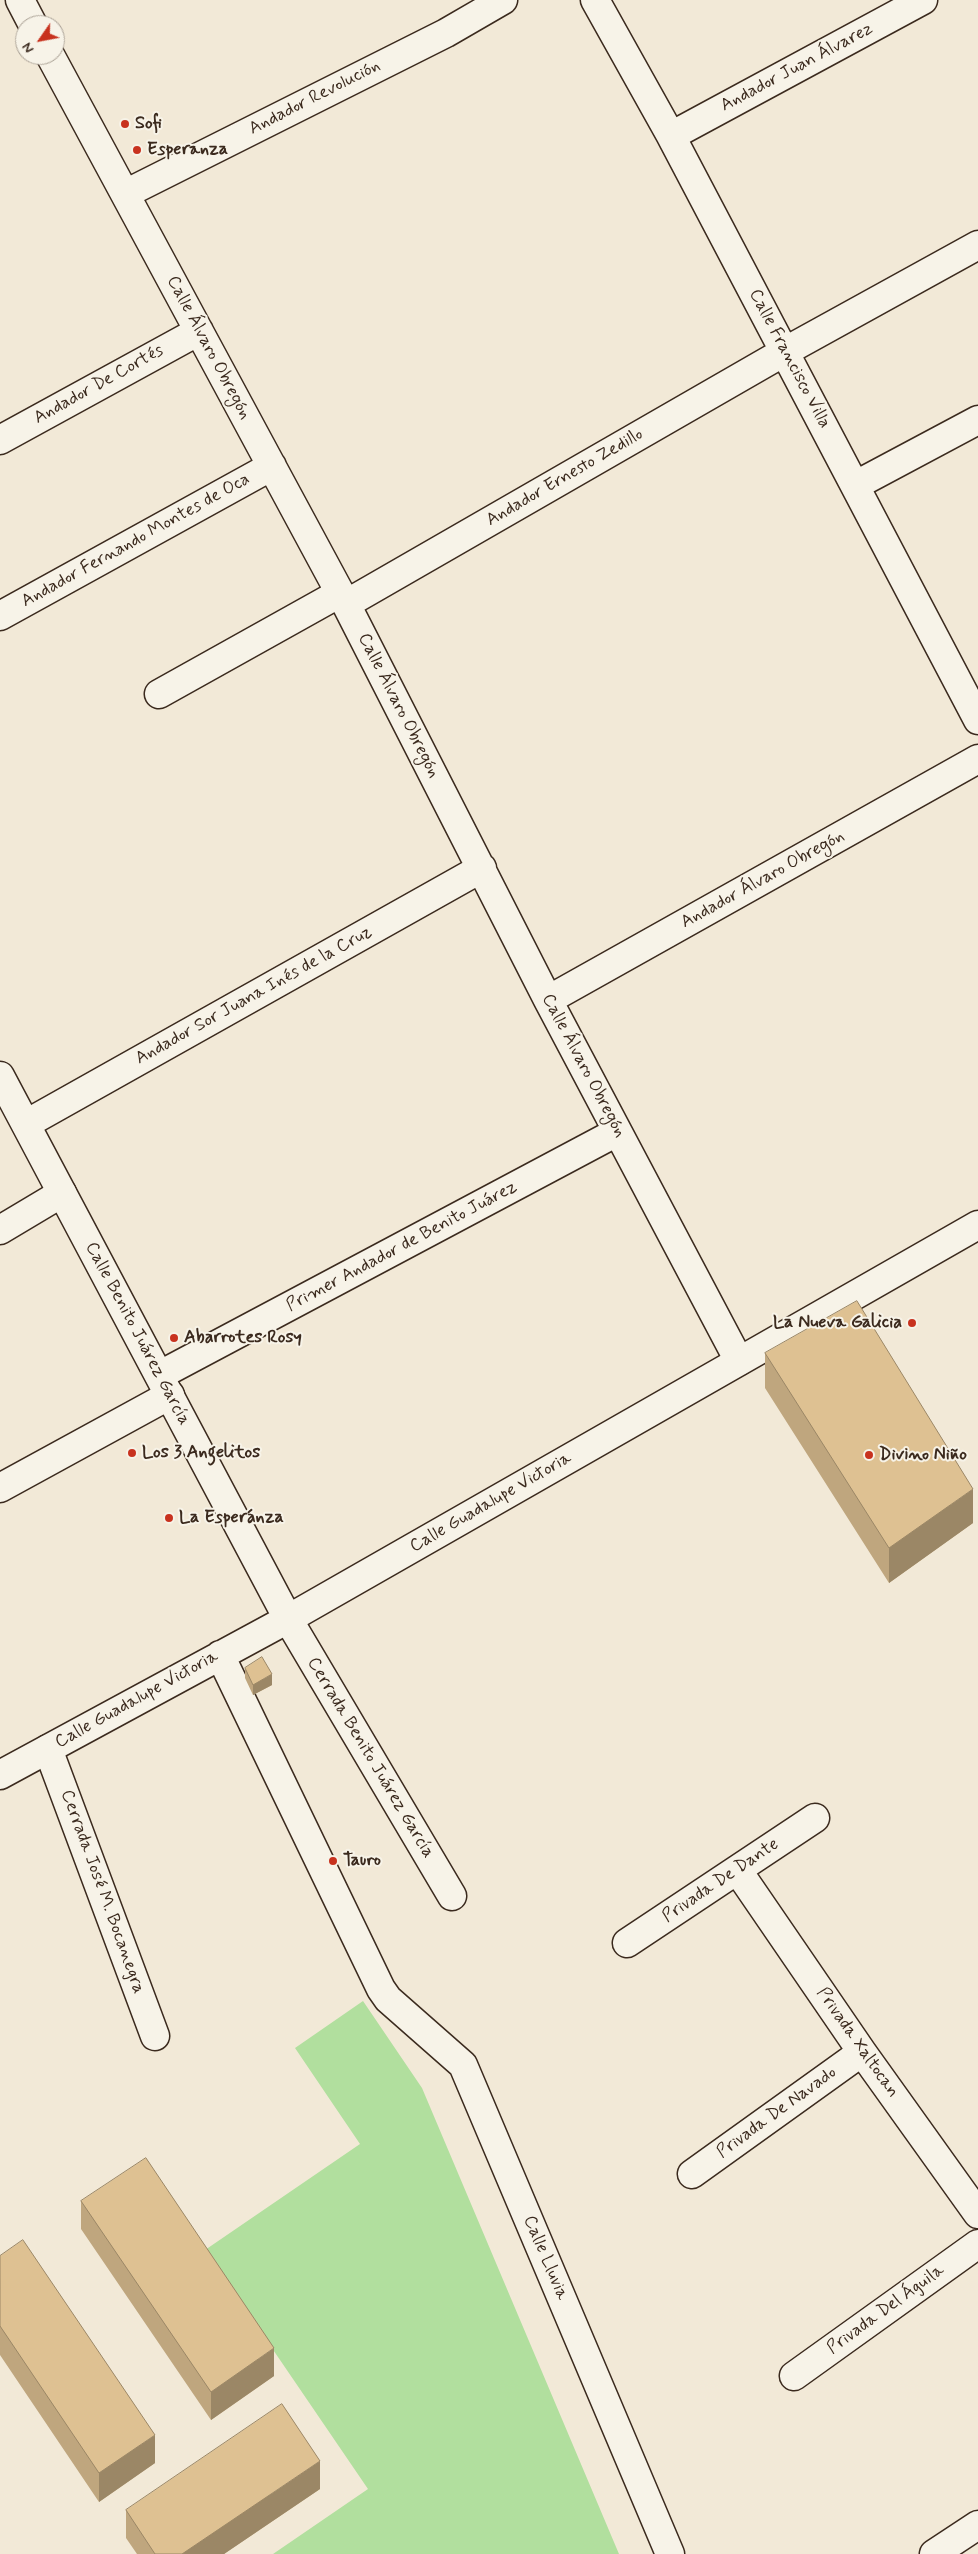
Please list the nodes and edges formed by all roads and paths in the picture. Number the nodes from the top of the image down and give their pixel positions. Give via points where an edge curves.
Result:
1 (20, 0) edge
2 (503, 0) edge
3 (595, 0) edge
4 (923, 0) edge
5 (28, 15) edge
6 (55, 65) edge
7 (671, 136) junction
8 (126, 194) junction
9 (978, 245) edge
10 (199, 331) junction
11 (784, 352) junction
12 (978, 420) edge
13 (0, 440) edge
14 (272, 466) junction
15 (856, 485) junction
16 (343, 599) junction
17 (0, 616) edge
18 (158, 694) dead end
19 (978, 720) edge
20 (978, 759) edge
21 (482, 868) junction
22 (548, 1000) junction
23 (0, 1076) edge
24 (26, 1124) junction
25 (617, 1132) junction
26 (62, 1192) junction
27 (978, 1225) edge
28 (0, 1230) edge
29 (739, 1361) junction
30 (165, 1385) junction
31 (0, 1488) edge
32 (288, 1619) junction
33 (220, 1655) junction
34 (48, 1749) junction
35 (0, 1775) edge
36 (815, 1818) dead end
37 (738, 1871) junction
38 (452, 1896) dead end
39 (627, 1943) dead end
40 (155, 2036) dead end
41 (862, 2052) junction
42 (692, 2174) dead end
43 (978, 2214) edge
44 (978, 2244) edge
45 (794, 2376) dead end
46 (978, 2525) edge
47 (670, 2554) edge
48 (934, 2554) edge

1 - 5 street
2 - 8 street, Andador Revolución via 446,33
3 - 7 street, Calle Francisco Villa
4 - 7 street, Andador Juan Álvarez
6 - 8 street, Calle Álvaro Obregón
7 - 11 street, Calle Francisco Villa
8 - 10 street, Calle Álvaro Obregón
9 - 11 street, Andador Ernesto Zedillo
10 - 13 street, Andador De Cortés
10 - 14 street, Calle Álvaro Obregón
11 - 15 street, Calle Francisco Villa
11 - 16 street, Andador Ernesto Zedillo
12 - 15 street
14 - 16 street, Calle Álvaro Obregón
14 - 17 street, Andador Fernando Montes de Oca
15 - 19 street, Calle Francisco Villa
16 - 18 street, Andador Ernesto Zedillo
16 - 21 street, Calle Álvaro Obregón
20 - 22 street, Andador Álvaro Obregón
21 - 22 street, Calle Álvaro Obregón
21 - 24 street, Andador Sor Juana Inés de la Cruz
22 - 25 street, Calle Álvaro Obregón
23 - 24 street, Calle Benito Juárez García
24 - 26 street, Calle Benito Juárez García
25 - 29 street, Calle Álvaro Obregón
25 - 30 street, Primer Andador de Benito Juárez
26 - 28 street
26 - 30 street, Calle Benito Juárez García
27 - 29 street, Calle Guadalupe Victoria
29 - 32 street, Calle Guadalupe Victoria
30 - 31 street, Primer Andador de Benito Juárez
30 - 32 street, Calle Benito Juárez García
32 - 33 street, Calle Guadalupe Victoria
32 - 38 street, Cerrada Benito Juárez García
33 - 34 street, Calle Guadalupe Victoria
33 - 47 street, Calle Lluvia via 381,1989 388,1999 463,2065
34 - 35 street, Calle Guadalupe Victoria
34 - 40 street, Cerrada José M. Bocanegra
36 - 37 street, Privada De Dante
37 - 39 street, Privada De Dante
37 - 41 street, Privada Xaltocan
41 - 42 street, Privada De Navado
41 - 43 street, Privada Xaltocan
44 - 45 street, Privada Del Águila
46 - 48 street

